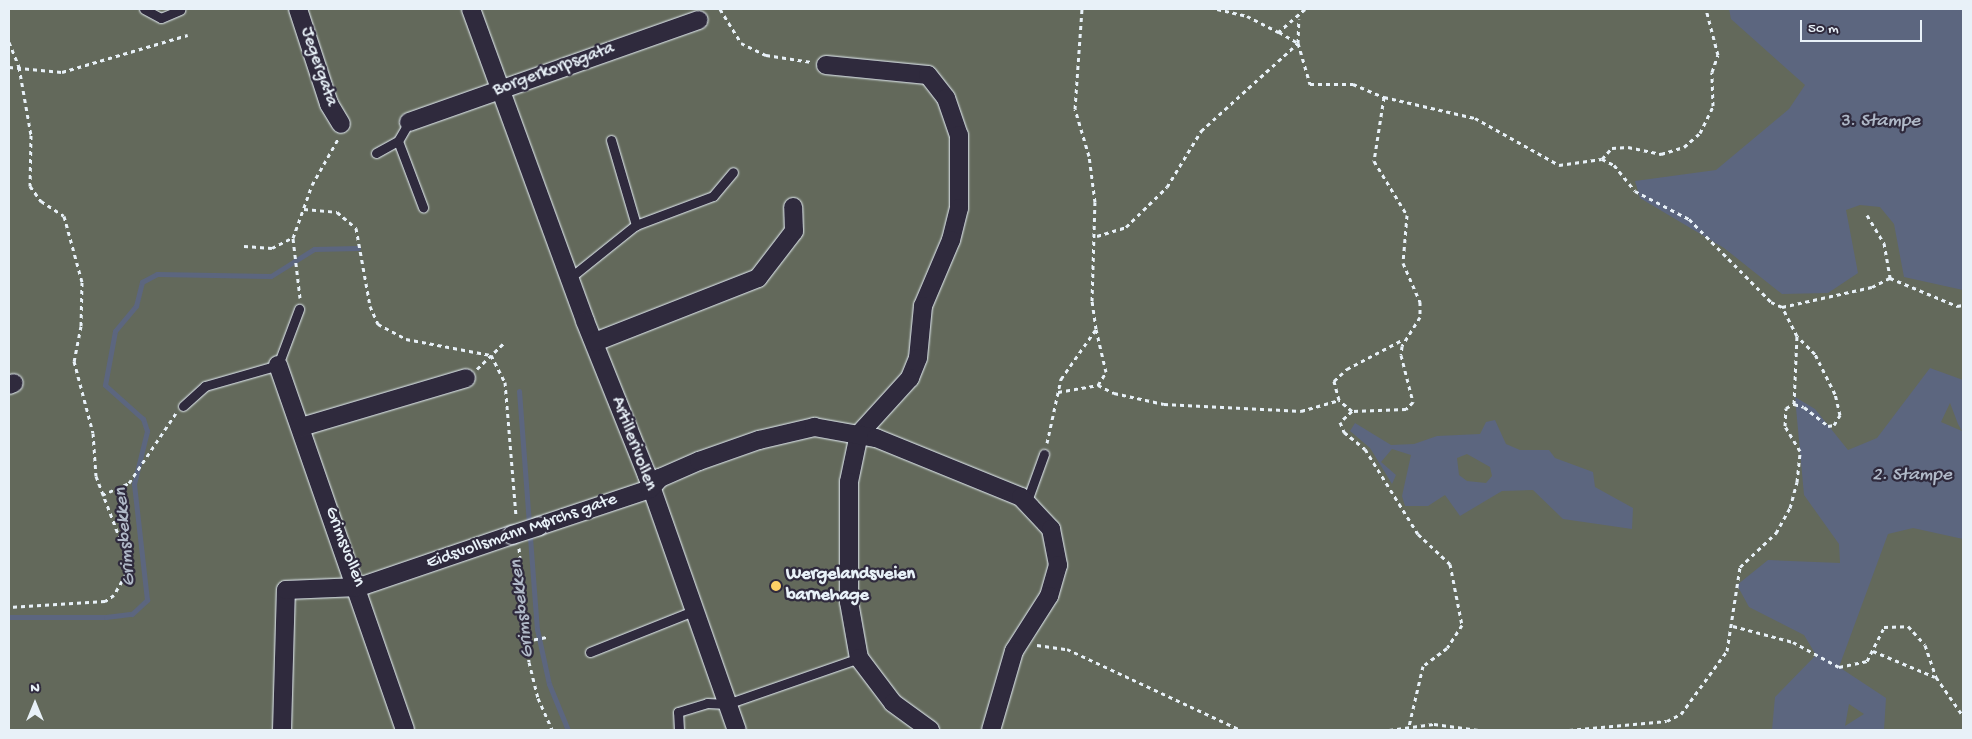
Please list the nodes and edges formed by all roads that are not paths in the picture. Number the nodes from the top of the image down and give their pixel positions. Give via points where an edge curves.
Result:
1 (144, 9) edge
2 (298, 9) edge
3 (471, 9) edge
4 (180, 10) dead end
5 (699, 20) dead end
6 (826, 65) road end
7 (500, 88) junction
8 (409, 122) joint
9 (341, 124) road end
10 (611, 140) dead end
11 (398, 141) junction
12 (376, 154) dead end
13 (733, 172) dead end
14 (424, 207) dead end
15 (793, 207) dead end
16 (636, 225) junction
17 (571, 277) junction
18 (299, 309) road end
19 (595, 342) junction
20 (278, 364) junction
21 (466, 378) road end
22 (183, 406) road end
23 (301, 427) junction
24 (859, 434) junction
25 (1044, 454) road end
26 (650, 488) junction
27 (1027, 501) junction
28 (359, 587) junction
29 (693, 611) junction
30 (590, 652) dead end
31 (858, 658) junction
32 (727, 704) junction
33 (282, 730) edge
34 (405, 730) edge
35 (679, 730) edge
36 (737, 730) edge
37 (930, 730) edge
38 (991, 730) edge

1 - 4 lane via 160,18
2 - 9 street, Jegergata via 329,104
3 - 7 street, Artillerivollen
5 - 7 street, Borgerkorpsgata
6 - 24 street via 928,75 946,98 959,135 959,208 951,240 923,306 918,358 910,378
7 - 8 street, Borgerkorpsgata
7 - 17 street, Artillerivollen
8 - 11 lane
10 - 16 lane
11 - 12 lane
11 - 14 lane
13 - 16 lane via 713,196
15 - 19 street via 794,231 758,278
16 - 17 lane
17 - 19 street, Artillerivollen
18 - 20 lane
19 - 26 street, Artillerivollen
20 - 22 lane via 205,386
20 - 23 street, Grimsvollen
21 - 23 street
23 - 28 street, Grimsvollen
24 - 26 street, Eidsvollsmann Mørchs gate via 814,427 787,432 675,471
24 - 27 street, Eidsvollsmann Mørchs gate
24 - 31 street via 848,516 849,602
25 - 27 lane
26 - 28 street, Eidsvollsmann Mørchs gate, bridge
26 - 29 street, Artillerivollen
27 - 38 street via 1051,529 1058,565 1049,596 1009,665
28 - 33 street, Eidsvollsmann Mørchs gate via 286,590
28 - 34 street, Grimsvollen
29 - 30 lane
29 - 32 street, Artillerivollen
31 - 32 lane
31 - 37 street via 893,703
32 - 35 lane via 707,703 678,712
32 - 36 street, Artillerivollen

